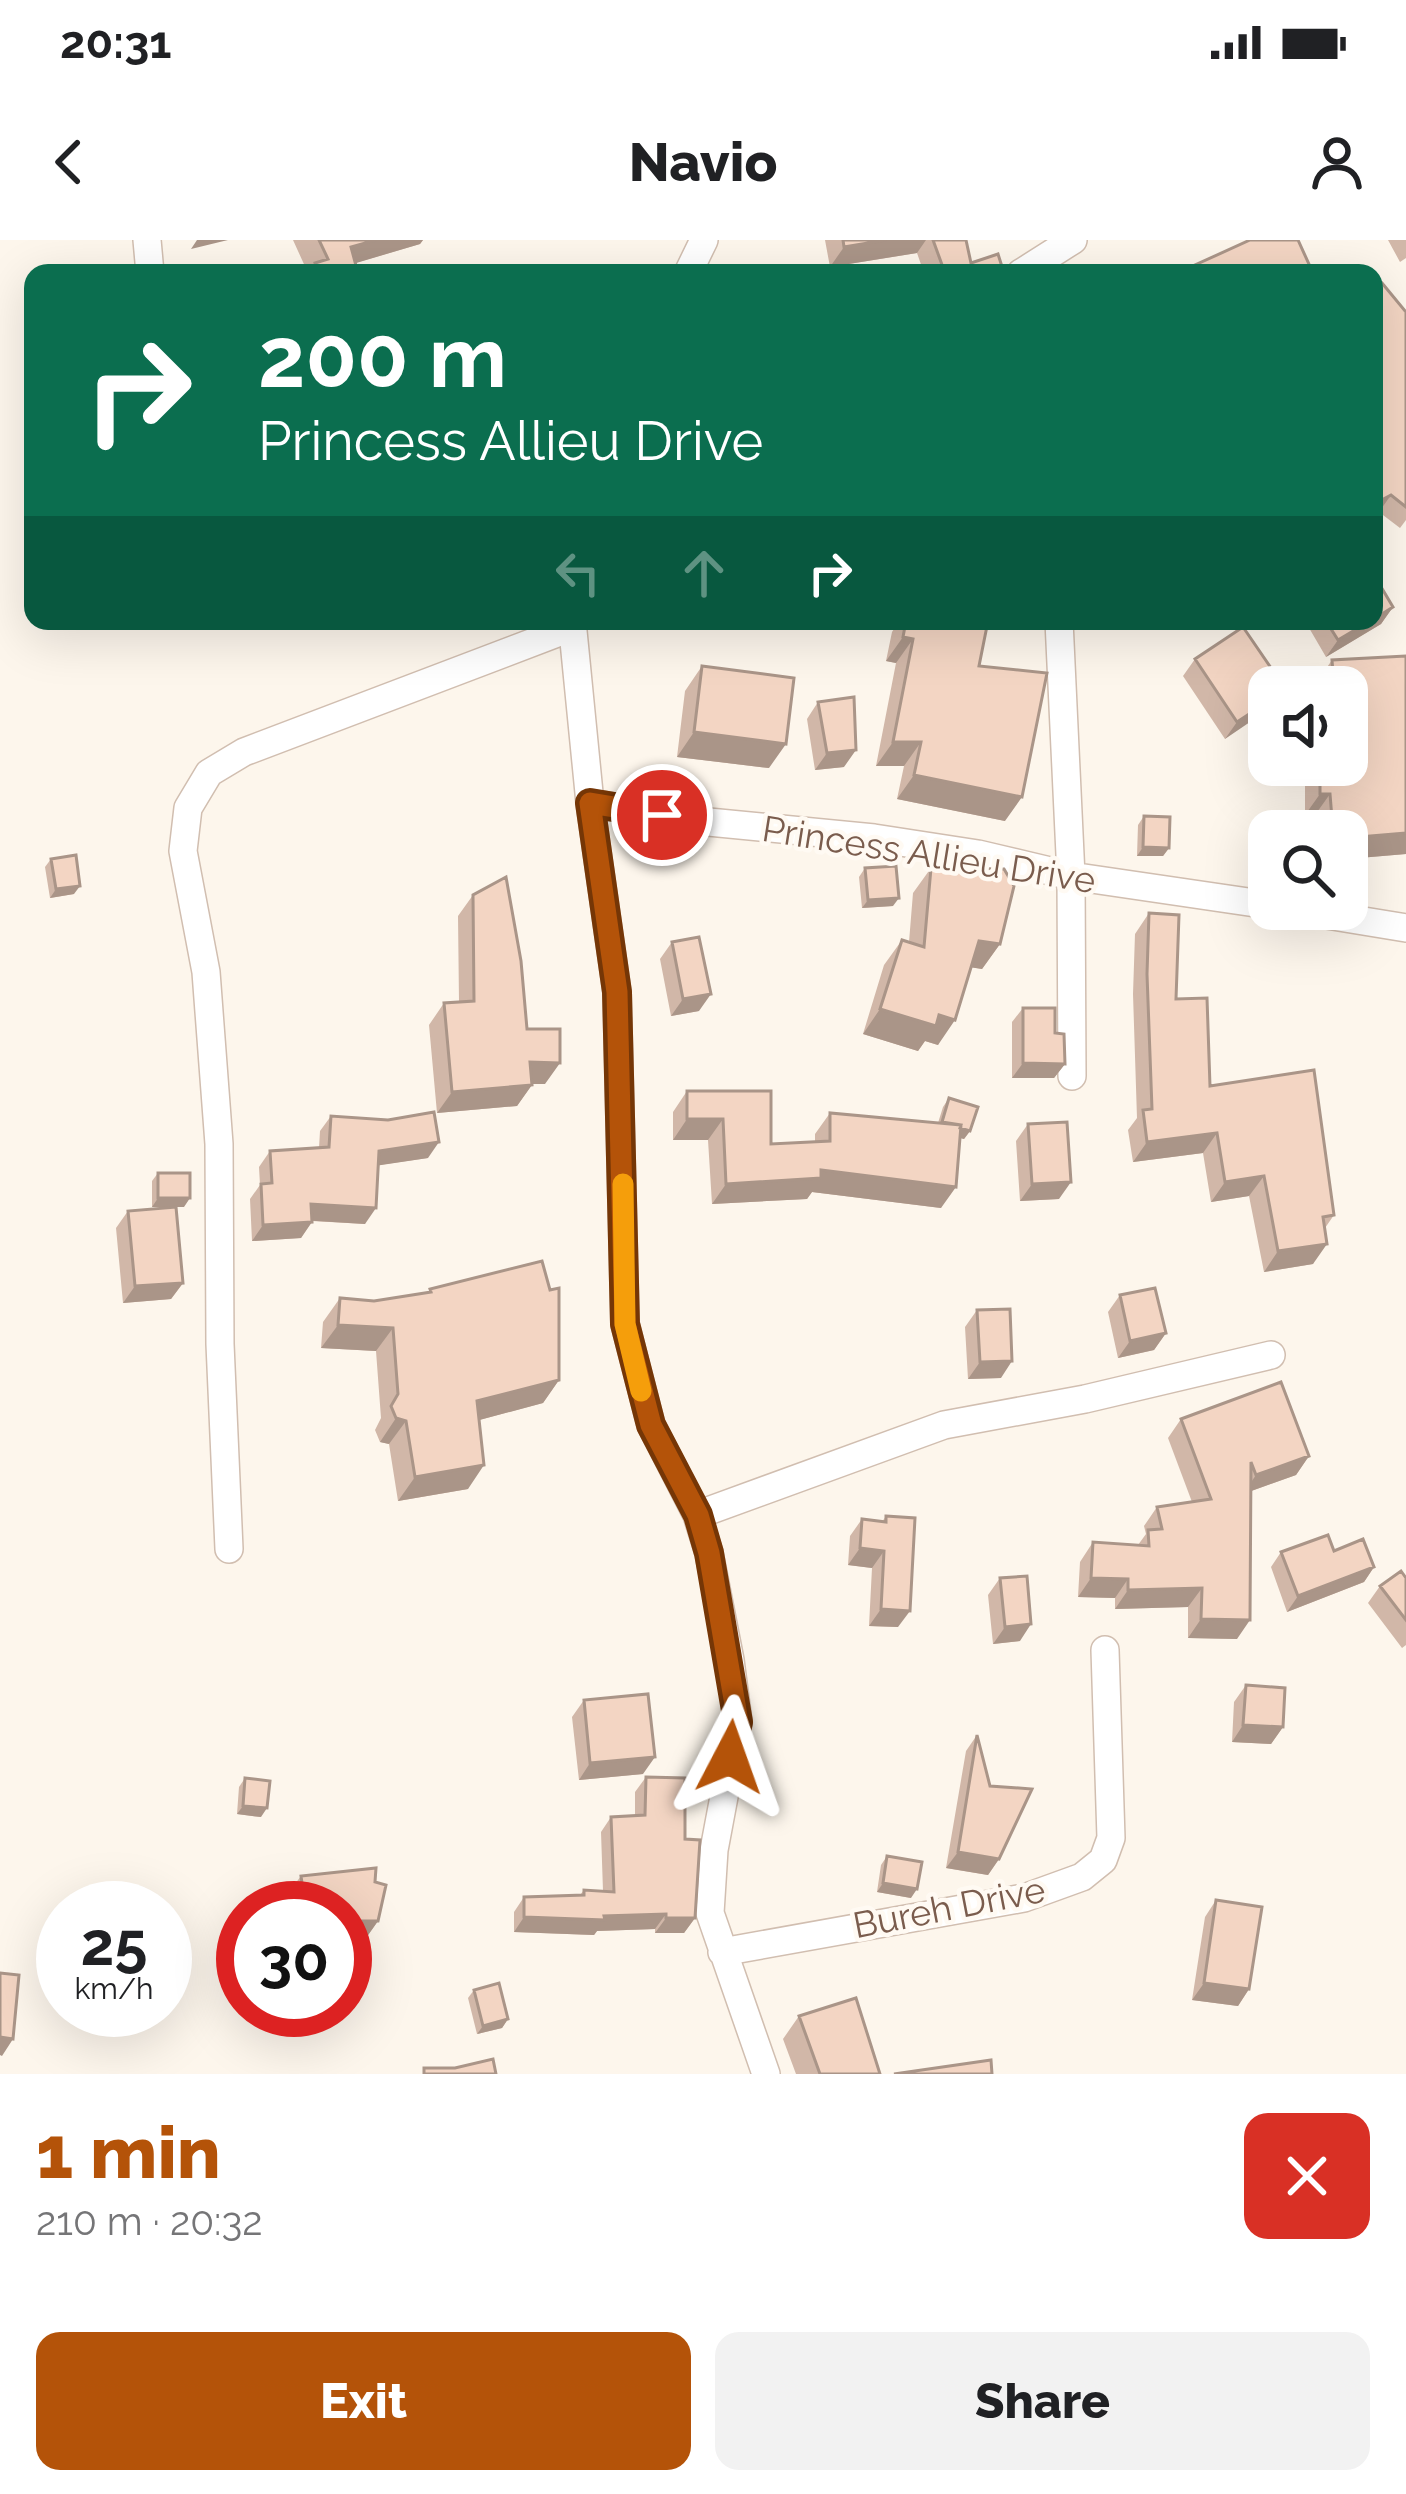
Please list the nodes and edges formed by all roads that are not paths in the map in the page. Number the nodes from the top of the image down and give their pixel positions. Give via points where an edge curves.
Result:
1 (1073, 240) edge
2 (1035, 264) edge
3 (558, 630) edge
4 (574, 630) edge
5 (1059, 630) edge
6 (590, 803) junction
7 (1071, 876) junction
8 (1248, 902) edge
9 (1368, 922) edge
10 (1406, 928) edge
11 (1072, 1076) dead end
12 (1271, 1355) dead end
13 (698, 1515) junction
14 (229, 1549) dead end
15 (1106, 1650) dead end
16 (722, 1952) junction
17 (766, 2074) edge

1 - 2 street
3 - 14 street via 244,752 209,773 188,808 183,850 206,972 219,1144
4 - 6 street
5 - 7 street
6 - 7 street, Princess Allieu Drive via 895,841
6 - 13 street via 617,992 625,1324 651,1425
7 - 8 street, Princess Allieu Drive
7 - 11 street
9 - 10 street
12 - 13 street via 944,1425
13 - 16 street via 738,1722 714,1850 710,1913
15 - 16 street, Bureh Drive via 1112,1838 1082,1877 1024,1898
16 - 17 street

